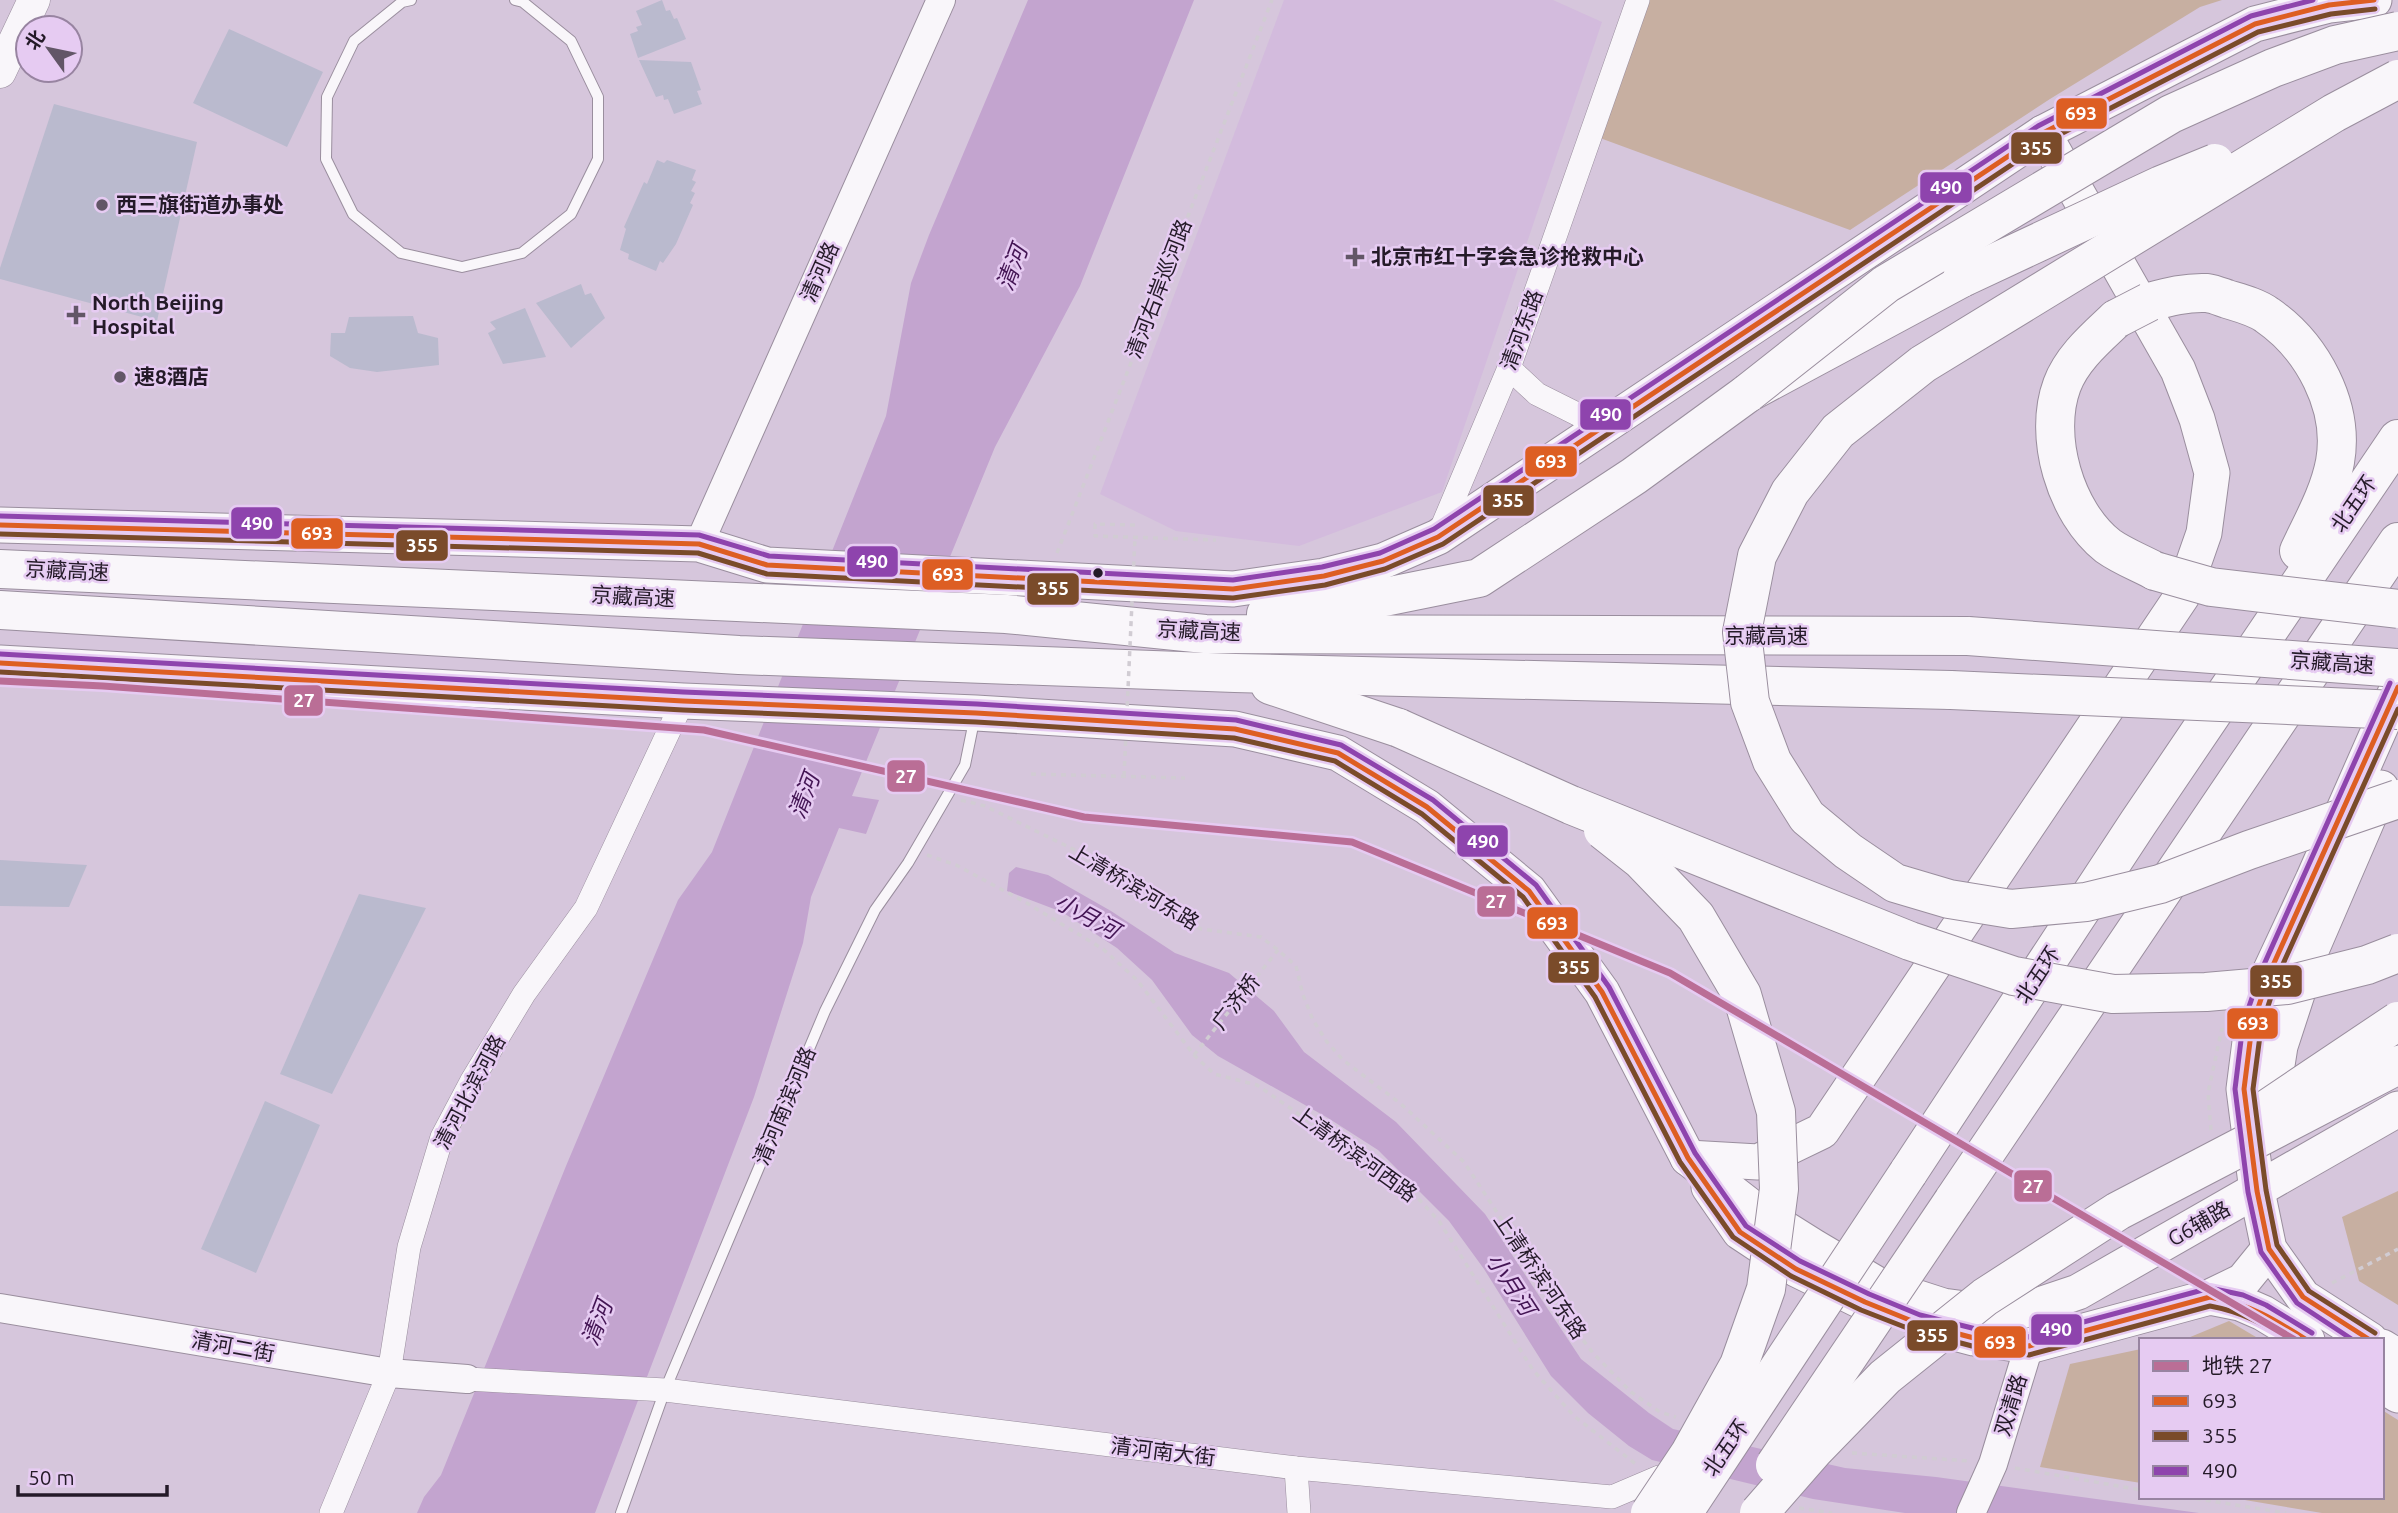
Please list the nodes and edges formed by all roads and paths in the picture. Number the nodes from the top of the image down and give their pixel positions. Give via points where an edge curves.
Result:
1 (34, 0) edge
2 (411, 0) edge
3 (515, 0) edge
4 (941, 0) edge
5 (1272, 0) edge
6 (1638, 0) edge
7 (2374, 0) edge
8 (2398, 31) edge
9 (0, 72) edge
10 (2398, 79) edge
11 (2334, 113) junction
12 (2043, 132) junction
13 (1509, 368) junction
14 (1748, 393) junction
15 (1602, 426) junction
16 (2398, 439) edge
17 (0, 525) edge
18 (1135, 525) dead end
19 (1135, 537) junction
20 (1438, 537) junction
21 (1216, 540) dead end
22 (2398, 542) edge
23 (699, 544) junction
24 (0, 569) edge
25 (1034, 578) junction
26 (2398, 609) edge
27 (0, 610) edge
28 (1205, 634) junction
29 (0, 663) edge
30 (2398, 668) edge
31 (1235, 673) junction
32 (2398, 687) edge
33 (683, 701) junction
34 (2398, 710) edge
35 (976, 713) junction
36 (2398, 748) edge
37 (1031, 774) dead end
38 (1124, 776) junction
39 (1185, 778) dead end
40 (946, 797) junction
41 (2398, 799) edge
42 (1571, 805) junction
43 (2138, 823) junction
44 (915, 851) junction
45 (1278, 950) junction
46 (2398, 953) edge
47 (2398, 1021) edge
48 (1194, 1055) junction
49 (2398, 1065) edge
50 (2398, 1110) edge
51 (1688, 1158) junction
52 (2258, 1191) junction
53 (2118, 1211) junction
54 (2269, 1249) junction
55 (2398, 1249) edge
56 (2330, 1284) dead end
57 (2210, 1297) junction
58 (0, 1308) edge
59 (2304, 1338) edge
60 (2367, 1338) edge
61 (2029, 1346) junction
62 (389, 1373) junction
63 (467, 1379) joint
64 (665, 1390) junction
65 (1678, 1417) dead end
66 (1844, 1452) dead end
67 (1993, 1464) junction
68 (1296, 1468) junction
69 (2139, 1490) edge
70 (1654, 1495) edge
71 (2198, 1499) edge
72 (1775, 1510) edge
73 (331, 1513) edge
74 (621, 1513) edge
75 (1299, 1513) edge
76 (1683, 1513) edge
77 (1742, 1513) edge
78 (1832, 1513) edge
79 (1971, 1513) edge
80 (2286, 1513) edge

1 - 9 main road
2 - 3 lane via 402,2 354,41 327,97 326,159 353,215 401,253 462,267 522,253 571,214 598,159 598,97 572,41
4 - 23 street, 清河路
5 - 25 path, 清河右岸巡河路 via 1062,537
6 - 13 street, 清河东路
7 - 12 main road via 2329,5 2255,24
8 - 14 highway, bridge via 2334,46 2273,68 2171,114 1886,284
10 - 11 highway, bridge
11 - 14 highway, bridge via 2161,185 1962,278
11 - 41 highway, bridge via 1923,364 1838,431 1790,492 1757,556 1742,632 1750,702 1772,761 1807,817 1895,883 1949,899 2011,909 2086,902 2160,884
12 - 15 main road
12 - 51 main road via 2178,370 2212,473 2204,533 2182,596 1822,1131 1758,1162
13 - 15 street via 1537,394
13 - 20 street, 清河东路
14 - 28 highway via 1479,578 1365,601 1252,616
15 - 20 main road
16 - 43 highway, 北五环
17 - 23 main road
18 - 19 path via 1095,524 1095,536
19 - 21 path
19 - 38 path, bridge
20 - 25 main road via 1383,561 1324,576 1233,589
22 - 77 highway, bridge
23 - 25 main road via 767,565
24 - 28 highway, 京藏高速 via 1006,614
26 - 43 highway, bridge via 2211,587 2155,571 2108,545 2085,520 2061,477 2054,414 2062,384 2094,339 2133,311 2178,295 2208,293 2265,313 2287,330 2316,368 2328,391 2335,424 2335,461 2324,499 2294,561
27 - 31 highway, 京藏高速 via 739,655
28 - 30 highway, 京藏高速, bridge via 1968,636
29 - 33 main road
31 - 34 highway, 京藏高速, bridge via 1951,690
31 - 42 highway, bridge via 1399,728
32 - 52 main road via 2270,972 2252,1026 2245,1089
33 - 35 main road, G6辅路
33 - 62 street, 清河北滨河路 via 586,908 524,994 442,1137 409,1247
35 - 40 lane, 清河南滨河路 via 965,765
35 - 51 main road, G6辅路 via 1236,729 1338,752 1427,807 1529,891 1602,992
36 - 52 main road via 2312,947 2280,1046
37 - 38 path
38 - 39 path
40 - 44 lane, 清河南滨河路
40 - 45 path, 上清桥滨河东路 via 985,806 1083,854 1202,929 1261,937
42 - 46 highway, bridge via 1910,941 2014,976 2113,994 2287,985
42 - 70 highway, bridge via 1641,860 1696,917 1742,995 1776,1112 1779,1189 1766,1290 1740,1365 1690,1453
43 - 76 highway, 北五环, bridge
44 - 48 path, 上清桥滨河西路 via 956,865 1103,949 1137,980
44 - 64 lane, 清河南滨河路 via 875,911 834,992
45 - 48 path, 广济桥
45 - 65 path, 上清桥滨河东路 via 1296,965 1312,1020 1327,1042 1464,1162 1593,1353 1631,1392 1660,1412
47 - 53 highway, bridge
48 - 70 path, 上清桥滨河西路 via 1214,1074 1257,1084 1414,1194 1439,1221 1532,1370
49 - 53 highway, bridge
50 - 52 main road, G6辅路
51 - 52 main road, G6辅路 via 1755,1210 1878,1284 1943,1306 2010,1315 2078,1292
51 - 61 main road via 1740,1232 1796,1269 1917,1323
52 - 54 main road
53 - 72 highway, bridge via 1986,1297 1885,1377 1814,1450
54 - 57 main road via 2243,1281
54 - 60 main road via 2303,1297
55 - 56 path
57 - 59 main road via 2263,1313
57 - 61 main road
58 - 62 street, 清河二街
61 - 67 street, 双清路
62 - 63 street, 清河二街
62 - 73 street, 清河北滨河路
63 - 64 street, 清河南大街
64 - 68 street, 清河南大街
64 - 74 lane, 清河南滨河路
66 - 67 path
67 - 69 path
67 - 79 street, 双清路
68 - 70 street, 清河南大街 via 1612,1497
68 - 75 street
71 - 80 path
72 - 78 path

